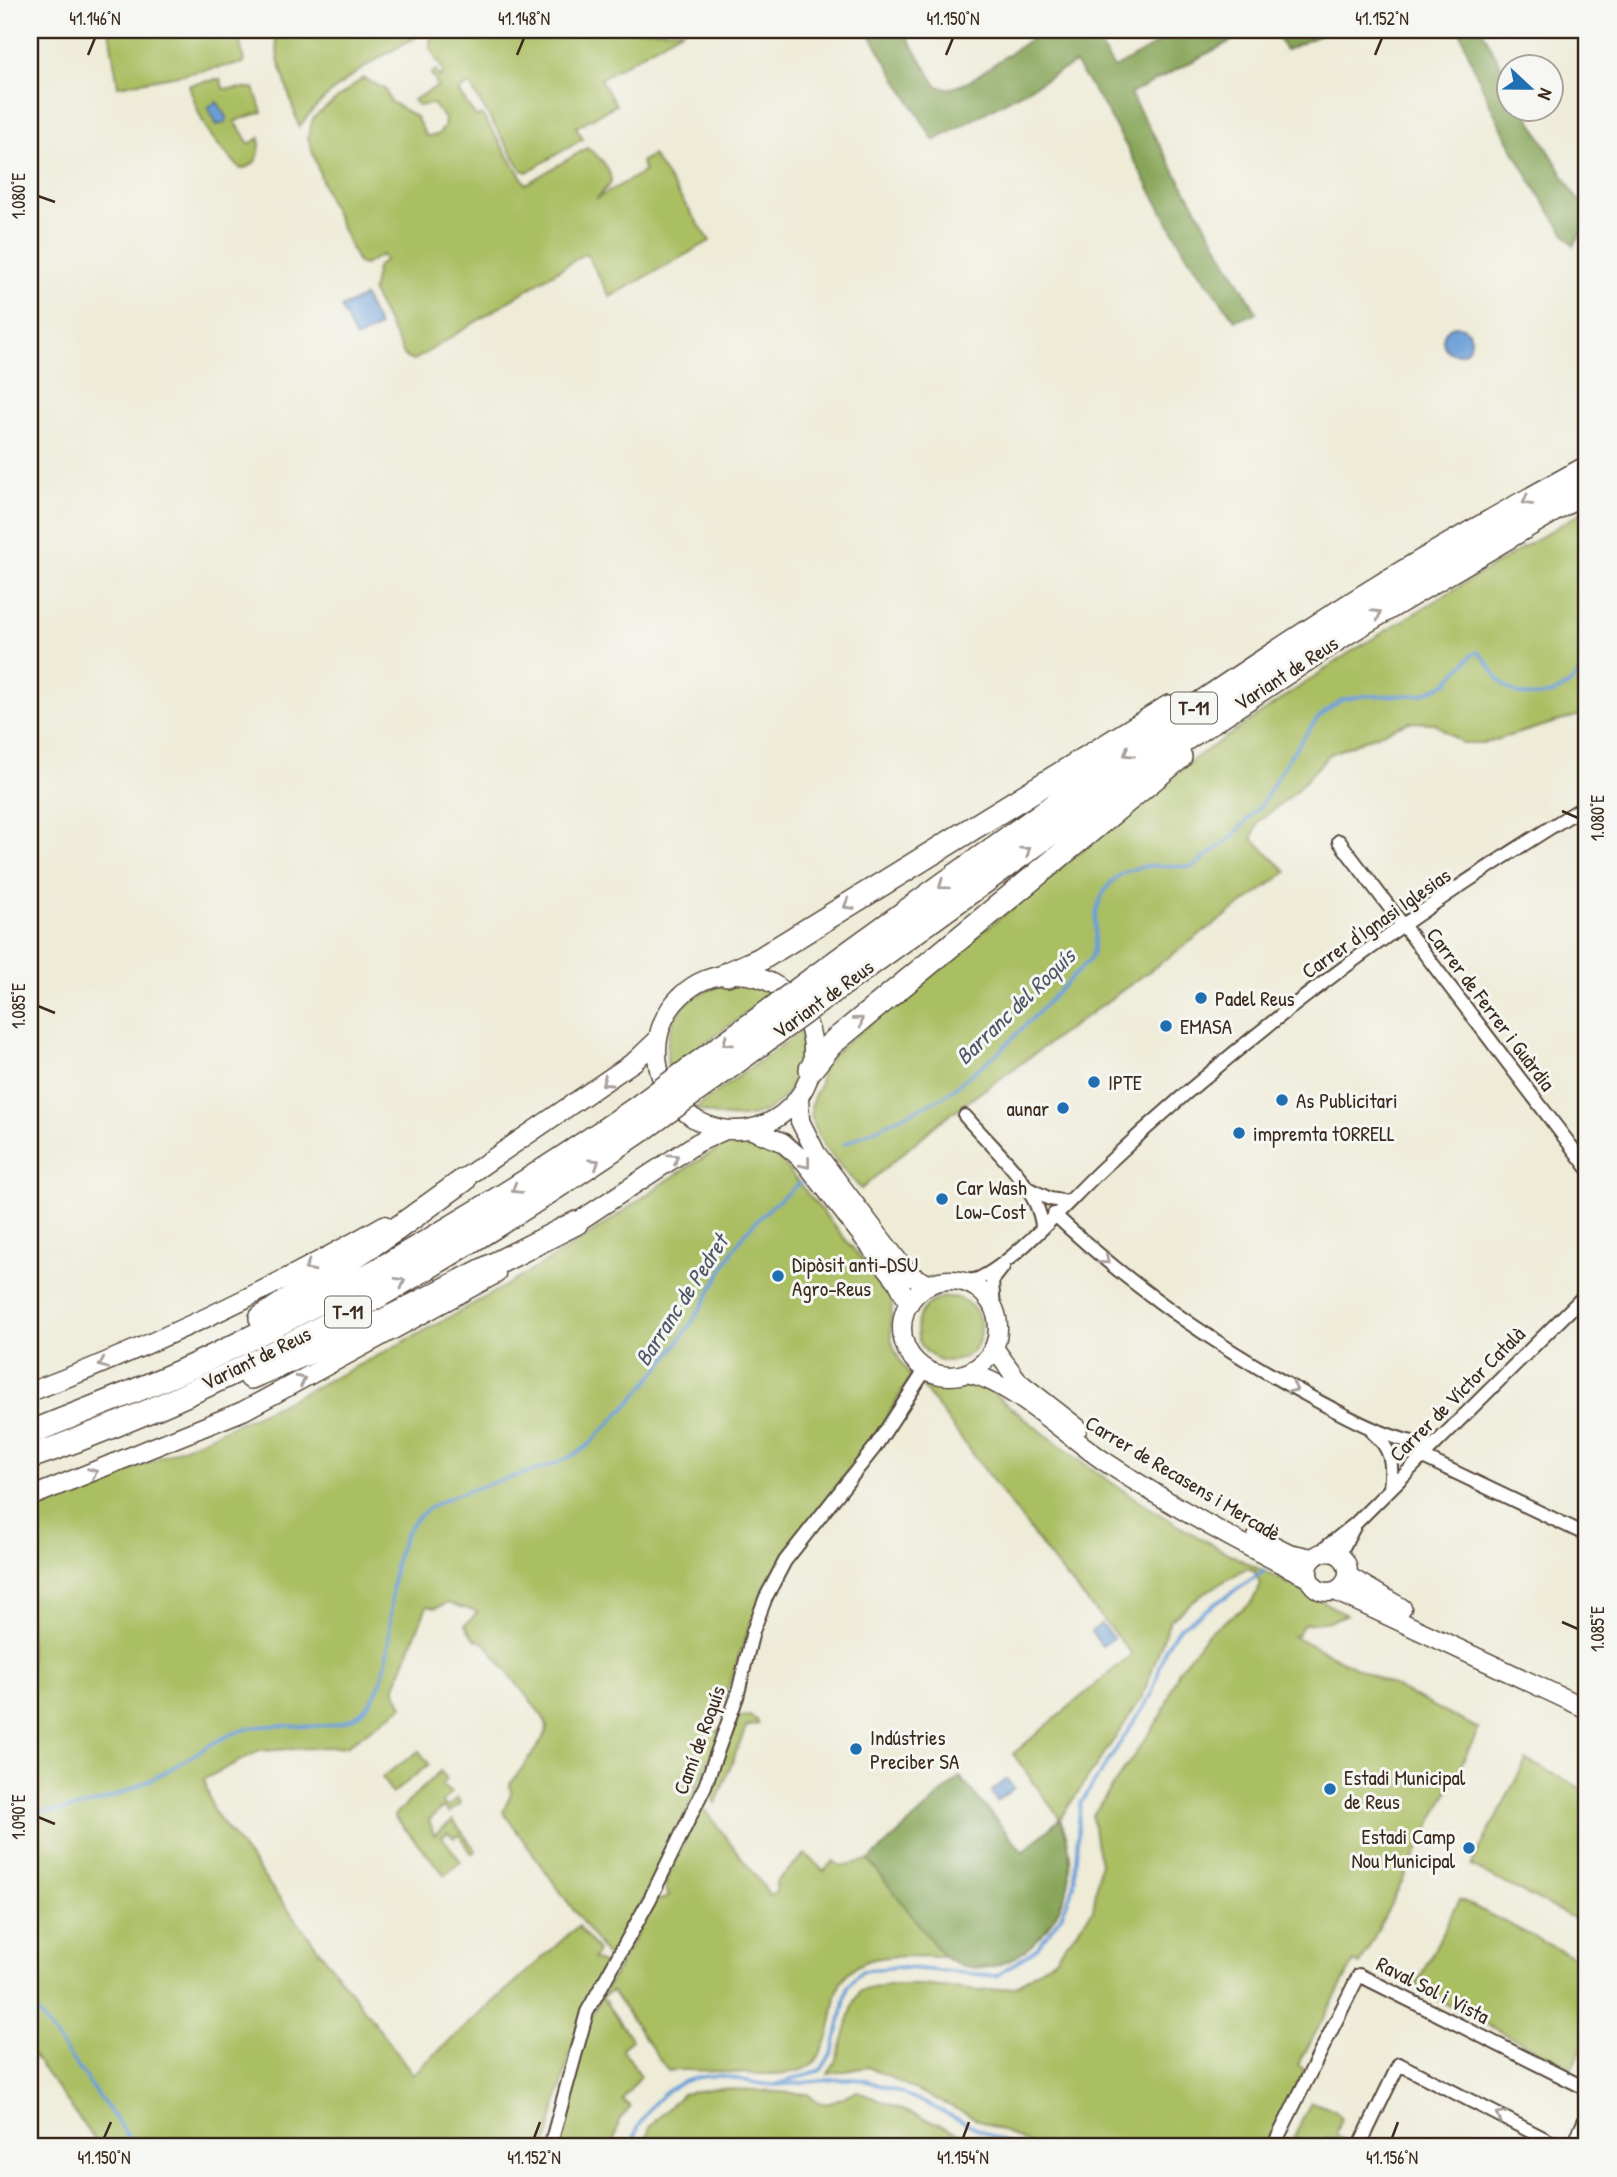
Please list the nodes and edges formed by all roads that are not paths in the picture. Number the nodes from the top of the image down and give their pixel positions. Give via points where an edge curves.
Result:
1 (1587, 468) edge
2 (1587, 490) edge
3 (1369, 593) junction
4 (1351, 630) junction
5 (1587, 805) edge
6 (1339, 841) dead end
7 (1403, 924) junction
8 (727, 974) junction
9 (825, 983) junction
10 (658, 1039) junction
11 (811, 1069) junction
12 (799, 1096) junction
13 (965, 1116) dead end
14 (640, 1119) junction
15 (750, 1129) junction
16 (725, 1130) junction
17 (1587, 1167) edge
18 (464, 1180) junction
19 (1029, 1189) junction
20 (1068, 1202) junction
21 (1054, 1214) junction
22 (576, 1223) junction
23 (1042, 1226) junction
24 (1011, 1256) junction
25 (959, 1281) junction
26 (928, 1284) junction
27 (1587, 1293) edge
28 (909, 1304) junction
29 (994, 1309) junction
30 (994, 1348) junction
31 (926, 1369) junction
32 (967, 1373) junction
33 (30, 1392) edge
34 (79, 1413) junction
35 (1364, 1426) junction
36 (114, 1428) junction
37 (30, 1433) edge
38 (1431, 1446) junction
39 (1421, 1456) junction
40 (30, 1457) edge
41 (1390, 1488) junction
42 (30, 1497) edge
43 (1355, 1524) junction
44 (1587, 1535) edge
45 (1339, 1555) junction
46 (1314, 1557) junction
47 (1348, 1576) junction
48 (1308, 1577) junction
49 (1335, 1591) junction
50 (1587, 1700) edge
51 (1587, 1709) edge
52 (1587, 2089) edge
53 (1587, 2115) edge
54 (550, 2147) edge
55 (1273, 2147) edge
56 (1359, 2147) edge
57 (1562, 2147) edge
58 (1579, 2147) edge

1 -> 3 highway, Variant de Reus / T-11
4 -> 2 highway, Variant de Reus / T-11
3 -> 8 highway via 1294,630 759,960
3 -> 9 highway, Variant de Reus / T-11 via 1088,780
9 -> 4 highway, Variant de Reus / T-11
11 -> 4 highway via 831,1044 1197,743
5 - 7 street, Carrer d'Ignasi Iglesias
6 - 7 street, Carrer de Ferrer i Guàrdia
7 - 17 street, Carrer de Ferrer i Guàrdia
7 - 20 street, Carrer d'Ignasi Iglesias via 1221,1063
8 - 10 street via 685,992 668,1013
8 - 11 street via 754,976 789,995 809,1029
9 - 14 highway, Variant de Reus / T-11, bridge
10 - 16 street via 658,1066 668,1093 687,1114
10 -> 18 street via 635,1061
11 - 12 street
12 - 15 street via 778,1117
12 - 26 street via 800,1121 816,1153 899,1262
13 - 19 street
14 -> 34 highway, Variant de Reus / T-11 via 327,1300 213,1357
36 -> 14 highway, Variant de Reus / T-11 via 335,1319 446,1257 545,1196
15 - 16 street
15 -> 28 street via 782,1142 804,1161 897,1281
22 -> 16 street via 697,1143
18 -> 33 street via 283,1282 177,1332
18 - 34 highway via 267,1315
19 - 20 street
19 - 23 street via 1040,1209
20 - 21 street, Carrer d'Ignasi Iglesias
21 - 23 street, Carrer d'Ignasi Iglesias
21 -> 35 street via 1154,1300 1252,1366
22 - 36 highway via 383,1321 155,1421
42 -> 22 street via 243,1410 475,1287
23 - 24 street, Carrer d'Ignasi Iglesias
24 - 25 street, Carrer d'Ignasi Iglesias via 977,1280
24 - 29 street, Carrer d'Ignasi Iglesias via 992,1281
25 - 26 street
25 - 29 street via 976,1289
26 - 28 street
27 - 38 street, Carrer de Víctor Català
28 - 31 street via 903,1334 911,1355
29 - 30 street
30 - 32 street
30 - 46 street, Carrer de Recasens i Mercadè via 1019,1382 1097,1443 1203,1510 1289,1553
31 - 32 street via 945,1376
31 - 54 street, Camí de Roquís via 875,1447 785,1561 766,1597 705,1786 650,1899 587,2012
32 - 48 street, Carrer de Recasens i Mercadè via 995,1381 1105,1462
34 - 37 highway, Variant de Reus / T-11
35 - 38 street via 1396,1440
35 - 41 street via 1388,1448
36 - 40 highway, Variant de Reus / T-11
38 - 39 street, Carrer de Víctor Català
39 - 41 street, Carrer de Víctor Català
39 - 44 street
41 - 43 street, Carrer de Víctor Català
43 - 45 street, Carrer de Víctor Català
43 - 46 street, Carrer de Víctor Català
45 - 46 street via 1327,1551
45 - 47 street via 1346,1562
46 - 48 street
47 - 49 street
47 - 50 street via 1394,1604
48 - 49 street via 1317,1589
49 - 51 street
52 - 55 street, Raval Sol i Vista via 1359,1975
53 - 58 street via 1578,2135
57 -> 56 street via 1399,2064

